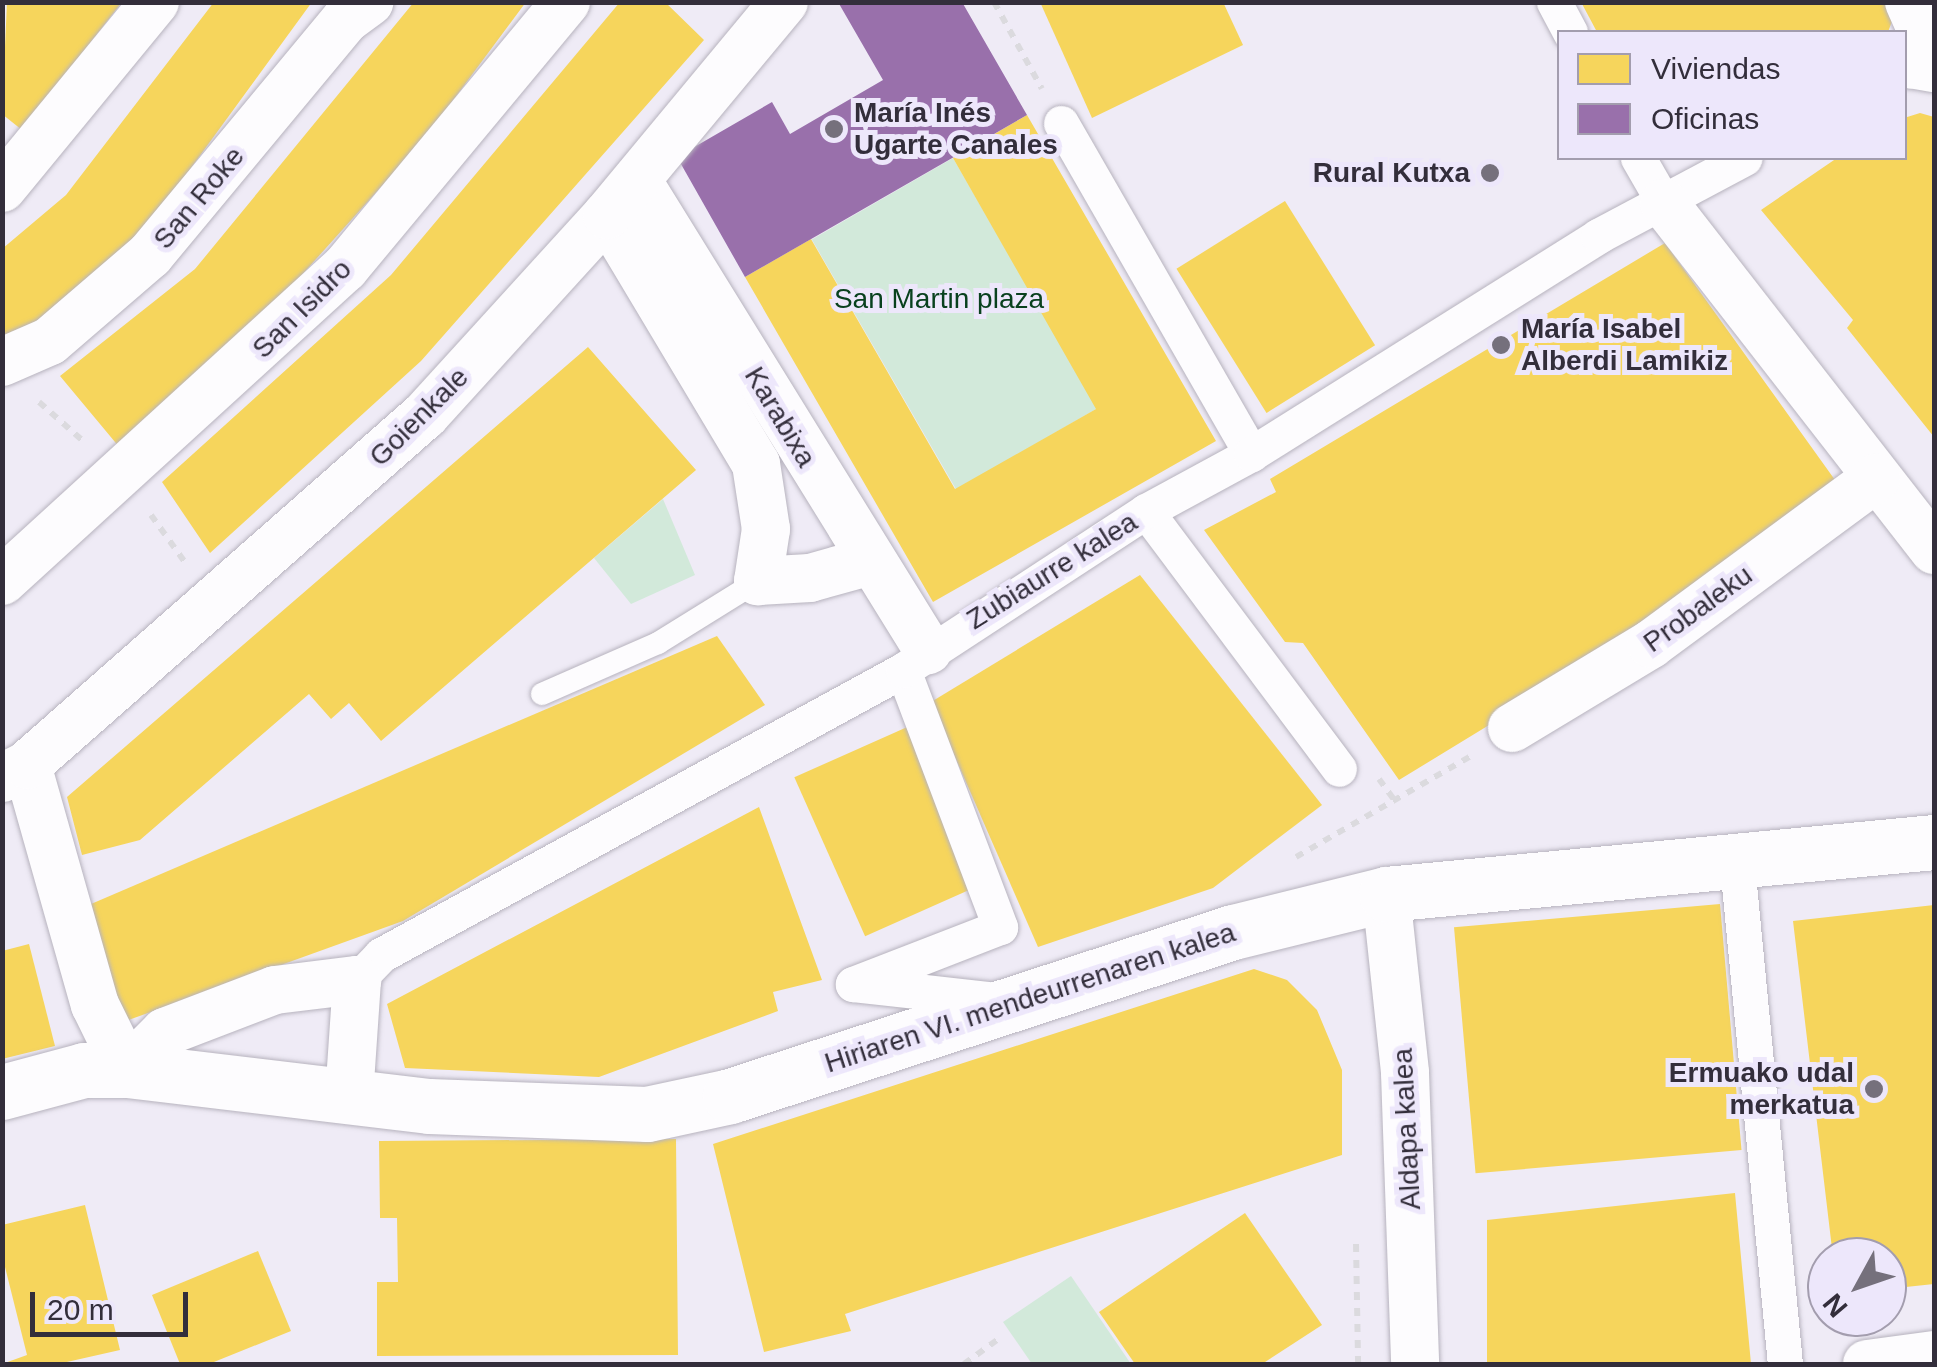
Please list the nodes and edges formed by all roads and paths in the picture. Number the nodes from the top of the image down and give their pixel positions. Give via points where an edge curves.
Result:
1 (155, 2) edge
2 (370, 2) edge
3 (566, 2) edge
4 (784, 2) edge
5 (994, 2) edge
6 (1554, 2) edge
7 (1909, 2) edge
8 (1569, 30) edge
9 (1917, 66) edge
10 (1062, 123) joint
11 (1639, 160) edge
12 (1741, 160) edge
13 (11, 164) edge
14 (622, 198) junction
15 (1664, 203) junction
16 (2, 362) edge
17 (1251, 454) junction
18 (1876, 478) junction
19 (1146, 511) junction
20 (1934, 550) edge
21 (867, 562) junction
22 (2, 581) edge
23 (758, 581) junction
24 (916, 660) junction
25 (542, 694) dead end
26 (1512, 728) dead end
27 (1338, 769) dead end
28 (15, 772) edge
29 (1448, 772) dead end
30 (1934, 842) edge
31 (1283, 864) dead end
32 (1737, 864) junction
33 (1386, 894) junction
34 (357, 980) junction
35 (1009, 1001) junction
36 (127, 1070) junction
37 (2, 1092) edge
38 (348, 1098) junction
39 (998, 1340) dead end
40 (1934, 1355) edge
41 (964, 1364) edge
42 (1415, 1364) edge
43 (1785, 1364) edge
44 (1868, 1364) edge

1 - 13 street
2 - 16 street, San Roke via 346,19 150,255 50,341
3 - 22 street, San Isidro via 345,268
4 - 14 street, Goienkale
5 - 10 path
6 - 8 street
7 - 9 street via 1925,38
10 - 17 street
11 - 15 street
12 - 15 street, Zubiaurre kalea
14 - 21 street, Karabixa
14 - 23 street, Karabixa via 756,464 766,529
14 - 28 street, Goienkale via 410,429
15 - 17 street, Zubiaurre kalea via 1598,236
15 - 18 street
17 - 19 street, Zubiaurre kalea
18 - 20 street
18 - 26 street, Probaleku via 1652,644
19 - 24 street, Zubiaurre kalea
19 - 27 street
21 - 23 street via 810,578
21 - 24 street, Karabixa
23 - 25 lane via 658,643
24 - 34 street, Zubiaurre kalea via 382,955
24 - 35 street via 1000,927 853,984
28 - 36 street via 95,1005
29 - 31 path
30 - 32 street, Hiriaren VI. mendeurrenaren kalea
32 - 33 street, Hiriaren VI. mendeurrenaren kalea via 1623,867
32 - 43 street
33 - 35 street, Hiriaren VI. mendeurrenaren kalea
33 - 42 street, Aldapa kalea via 1405,1073
34 - 36 street via 275,990 165,1032
34 - 38 street
35 - 38 street, Hiriaren VI. mendeurrenaren kalea via 730,1096 648,1114
36 - 37 street via 84,1070
36 - 38 street, Hiriaren VI. mendeurrenaren kalea
39 - 41 path
40 - 44 street

